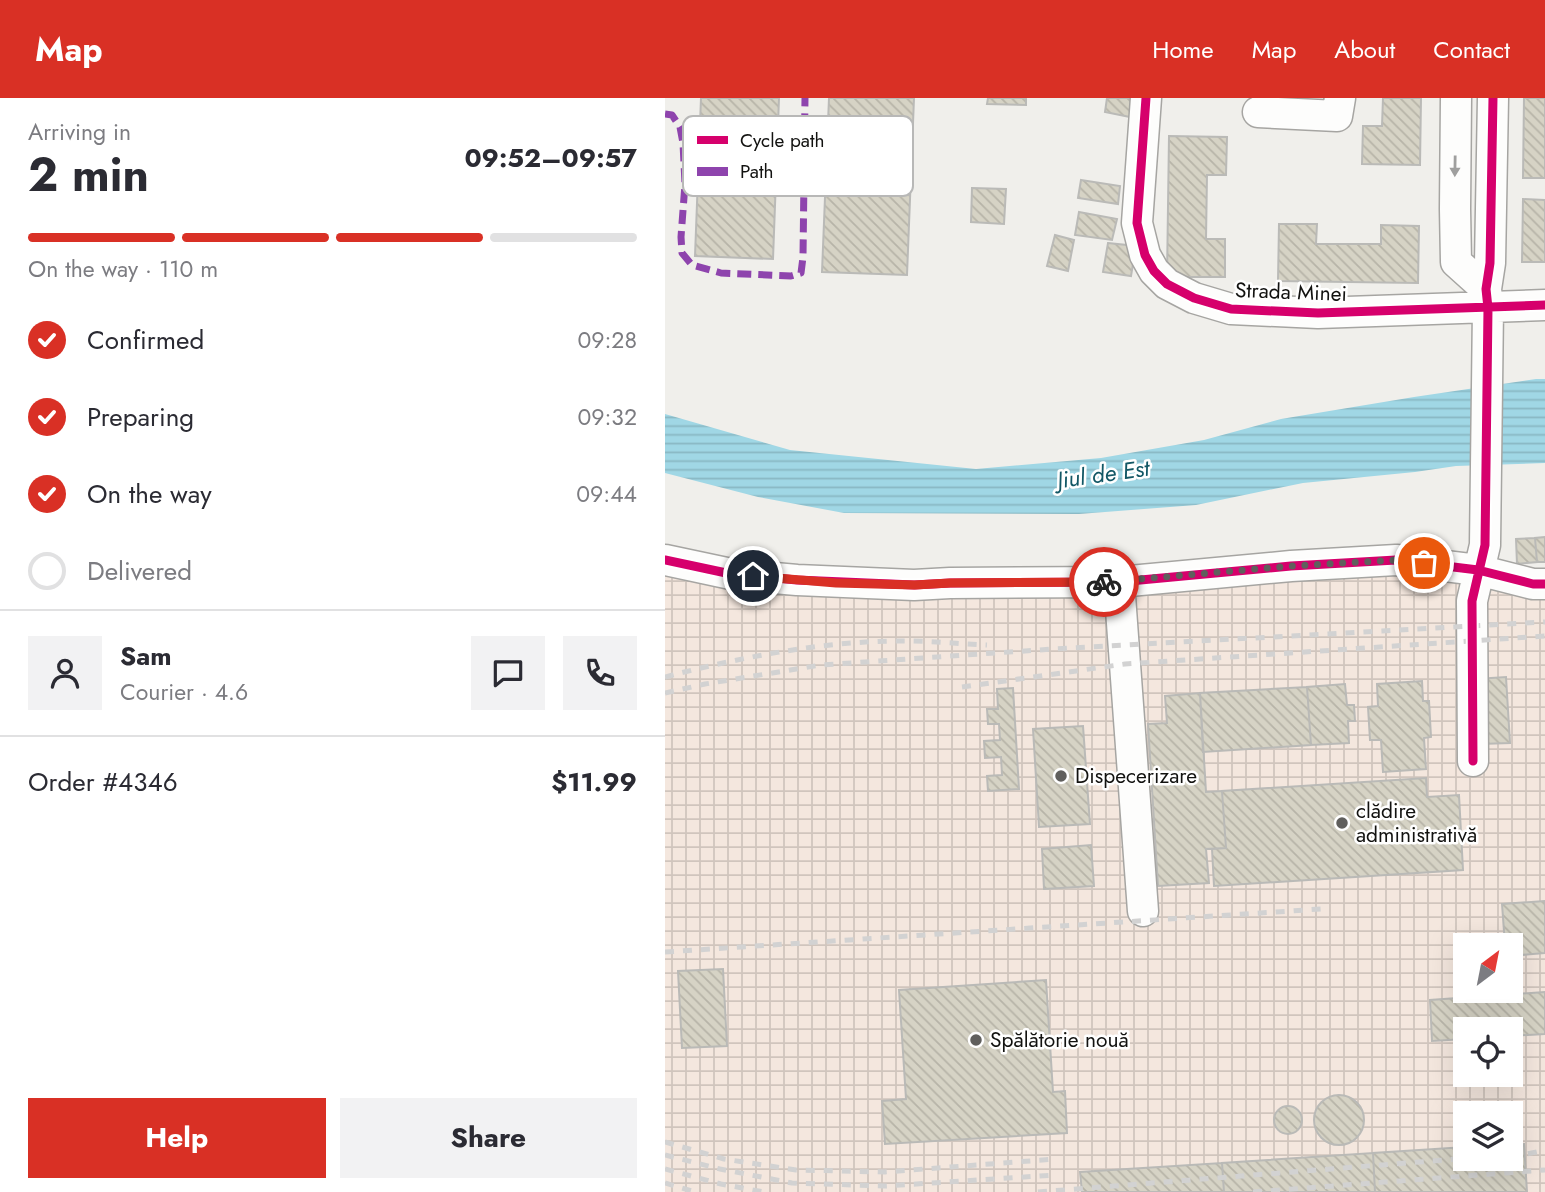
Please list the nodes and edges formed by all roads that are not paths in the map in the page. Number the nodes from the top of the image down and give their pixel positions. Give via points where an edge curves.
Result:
1 (1146, 98) edge
2 (1341, 98) edge
3 (1456, 98) edge
4 (1493, 98) edge
5 (1258, 112) dead end
6 (1487, 298) junction
7 (1545, 305) edge
8 (1481, 558) junction
9 (665, 560) edge
10 (1119, 582) junction
11 (1545, 584) edge
12 (1473, 761) dead end
13 (1143, 911) dead end

1 - 6 street, Strada Minei via 1137,223 1145,255 1167,284 1231,309 1318,313
2 - 5 street via 1336,116
3 -> 6 street via 1456,262
4 - 6 street
6 - 7 street, Strada Minei
6 - 8 street
8 - 10 street via 1291,566
8 - 11 street via 1533,584
8 - 12 street via 1472,601
9 - 10 street via 731,574 856,584
10 - 13 street

